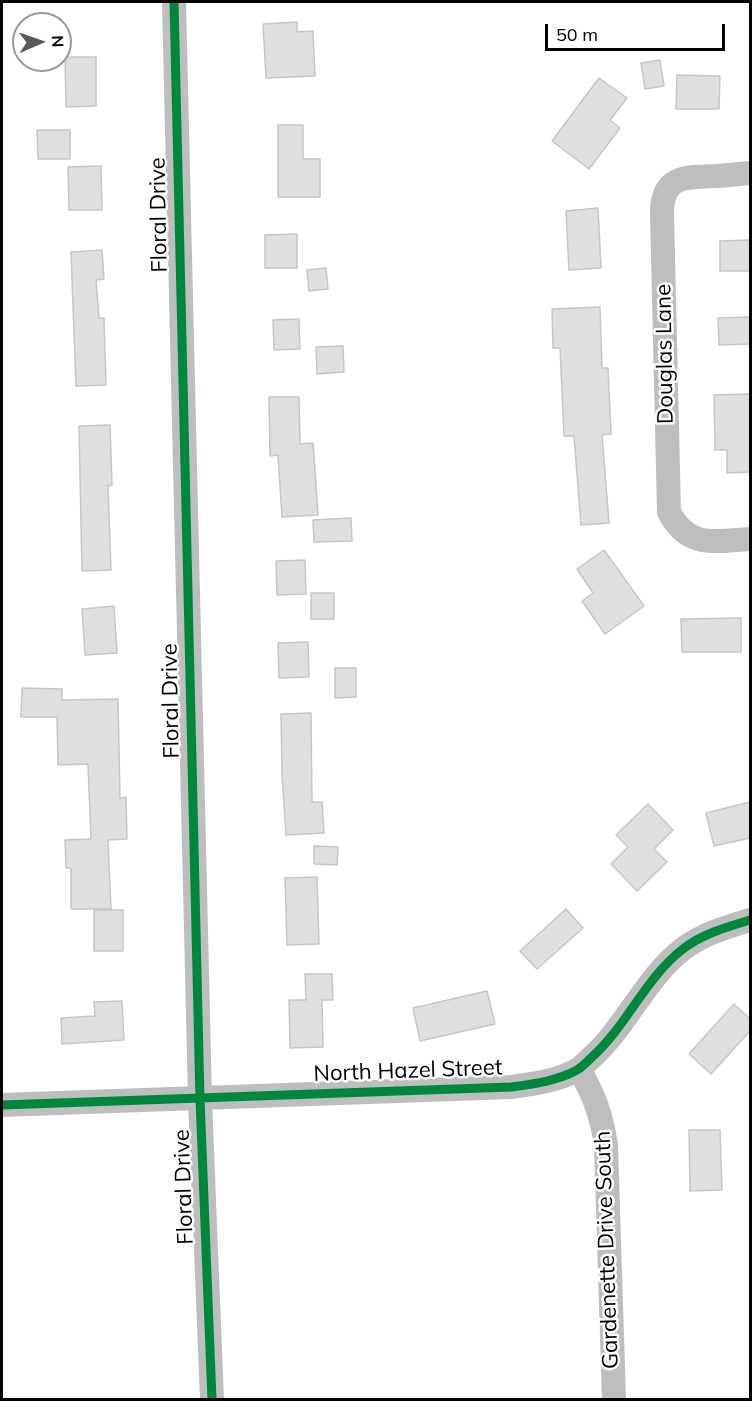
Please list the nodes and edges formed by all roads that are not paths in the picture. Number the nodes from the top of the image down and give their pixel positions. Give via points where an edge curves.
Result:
1 (174, 2) edge
2 (750, 173) edge
3 (750, 539) edge
4 (750, 920) edge
5 (579, 1069) junction
6 (200, 1099) junction
7 (2, 1105) edge
8 (212, 1400) edge
9 (614, 1400) edge

1 - 6 street, Floral Drive
2 - 3 street, Douglas Lane via 689,176 668,189 662,204 669,512 689,537
4 - 5 street, North Hazel Street via 719,929 685,947 667,963 604,1047
5 - 6 street, North Hazel Street via 551,1080 510,1087
5 - 9 street, Gardenette Drive South via 601,1114 606,1145
6 - 7 street, North Hazel Street
6 - 8 street, Floral Drive

